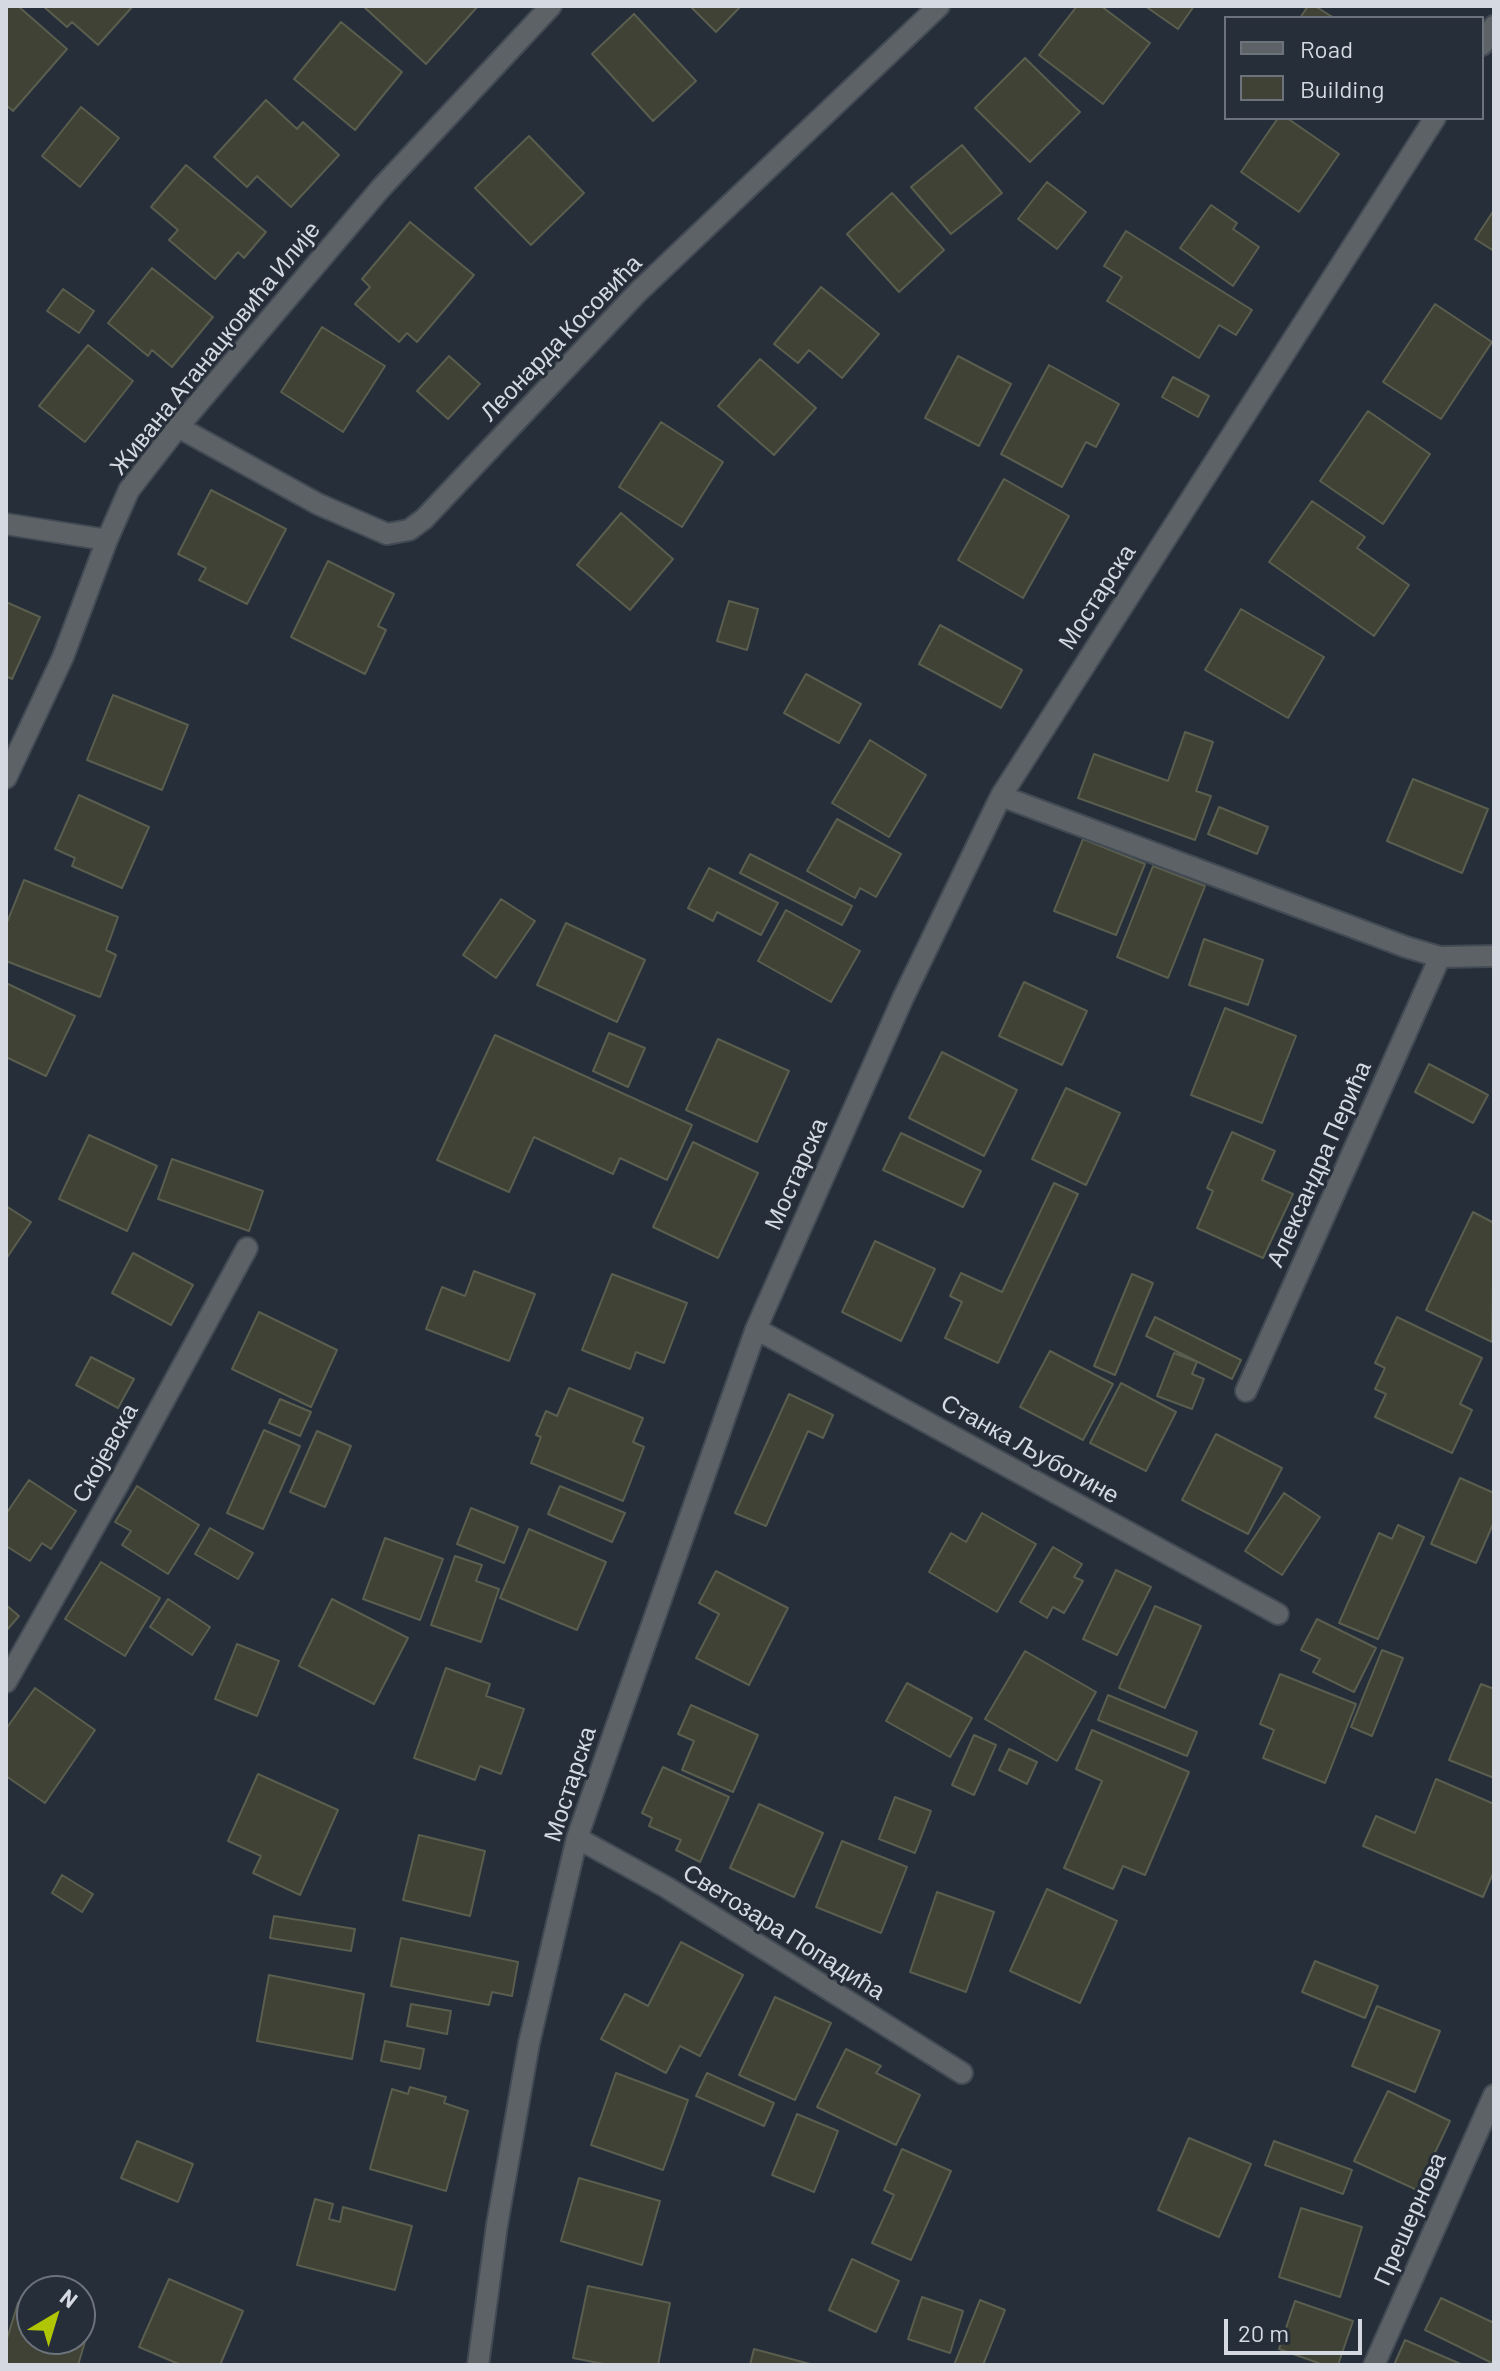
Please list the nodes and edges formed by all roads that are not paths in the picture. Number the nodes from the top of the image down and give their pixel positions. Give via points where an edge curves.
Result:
1 (551, 6) edge
2 (939, 6) edge
3 (1434, 120) edge
4 (178, 427) junction
5 (6, 524) edge
6 (107, 540) junction
7 (6, 778) edge
8 (1001, 796) junction
9 (1494, 956) edge
10 (1440, 957) junction
11 (247, 1248) dead end
12 (756, 1329) junction
13 (1246, 1391) dead end
14 (1278, 1614) dead end
15 (6, 1682) edge
16 (577, 1838) junction
17 (962, 2073) dead end
18 (1494, 2095) edge
19 (478, 2365) edge
20 (1374, 2365) edge

1 - 4 street, Живана Атанацковића Илије via 381,188
2 - 4 street, Леонарда Косовића via 638,292 409,530 387,534 318,504
3 - 8 street, Мостарска
4 - 6 street, Живана Атанацковића Илије via 129,490
5 - 6 street
6 - 7 street, Живана Атанацковића Илије via 63,657
8 - 10 street
8 - 12 street, Мостарска via 903,998
9 - 10 street
10 - 13 street, Александра Перића
11 - 15 street, Скојевска
12 - 14 street, Станка Љуботине
12 - 16 street, Мостарска
16 - 17 street, Светозара Попадића via 666,1887
16 - 19 street, Мостарска via 529,2043
18 - 20 street, Прешернова

